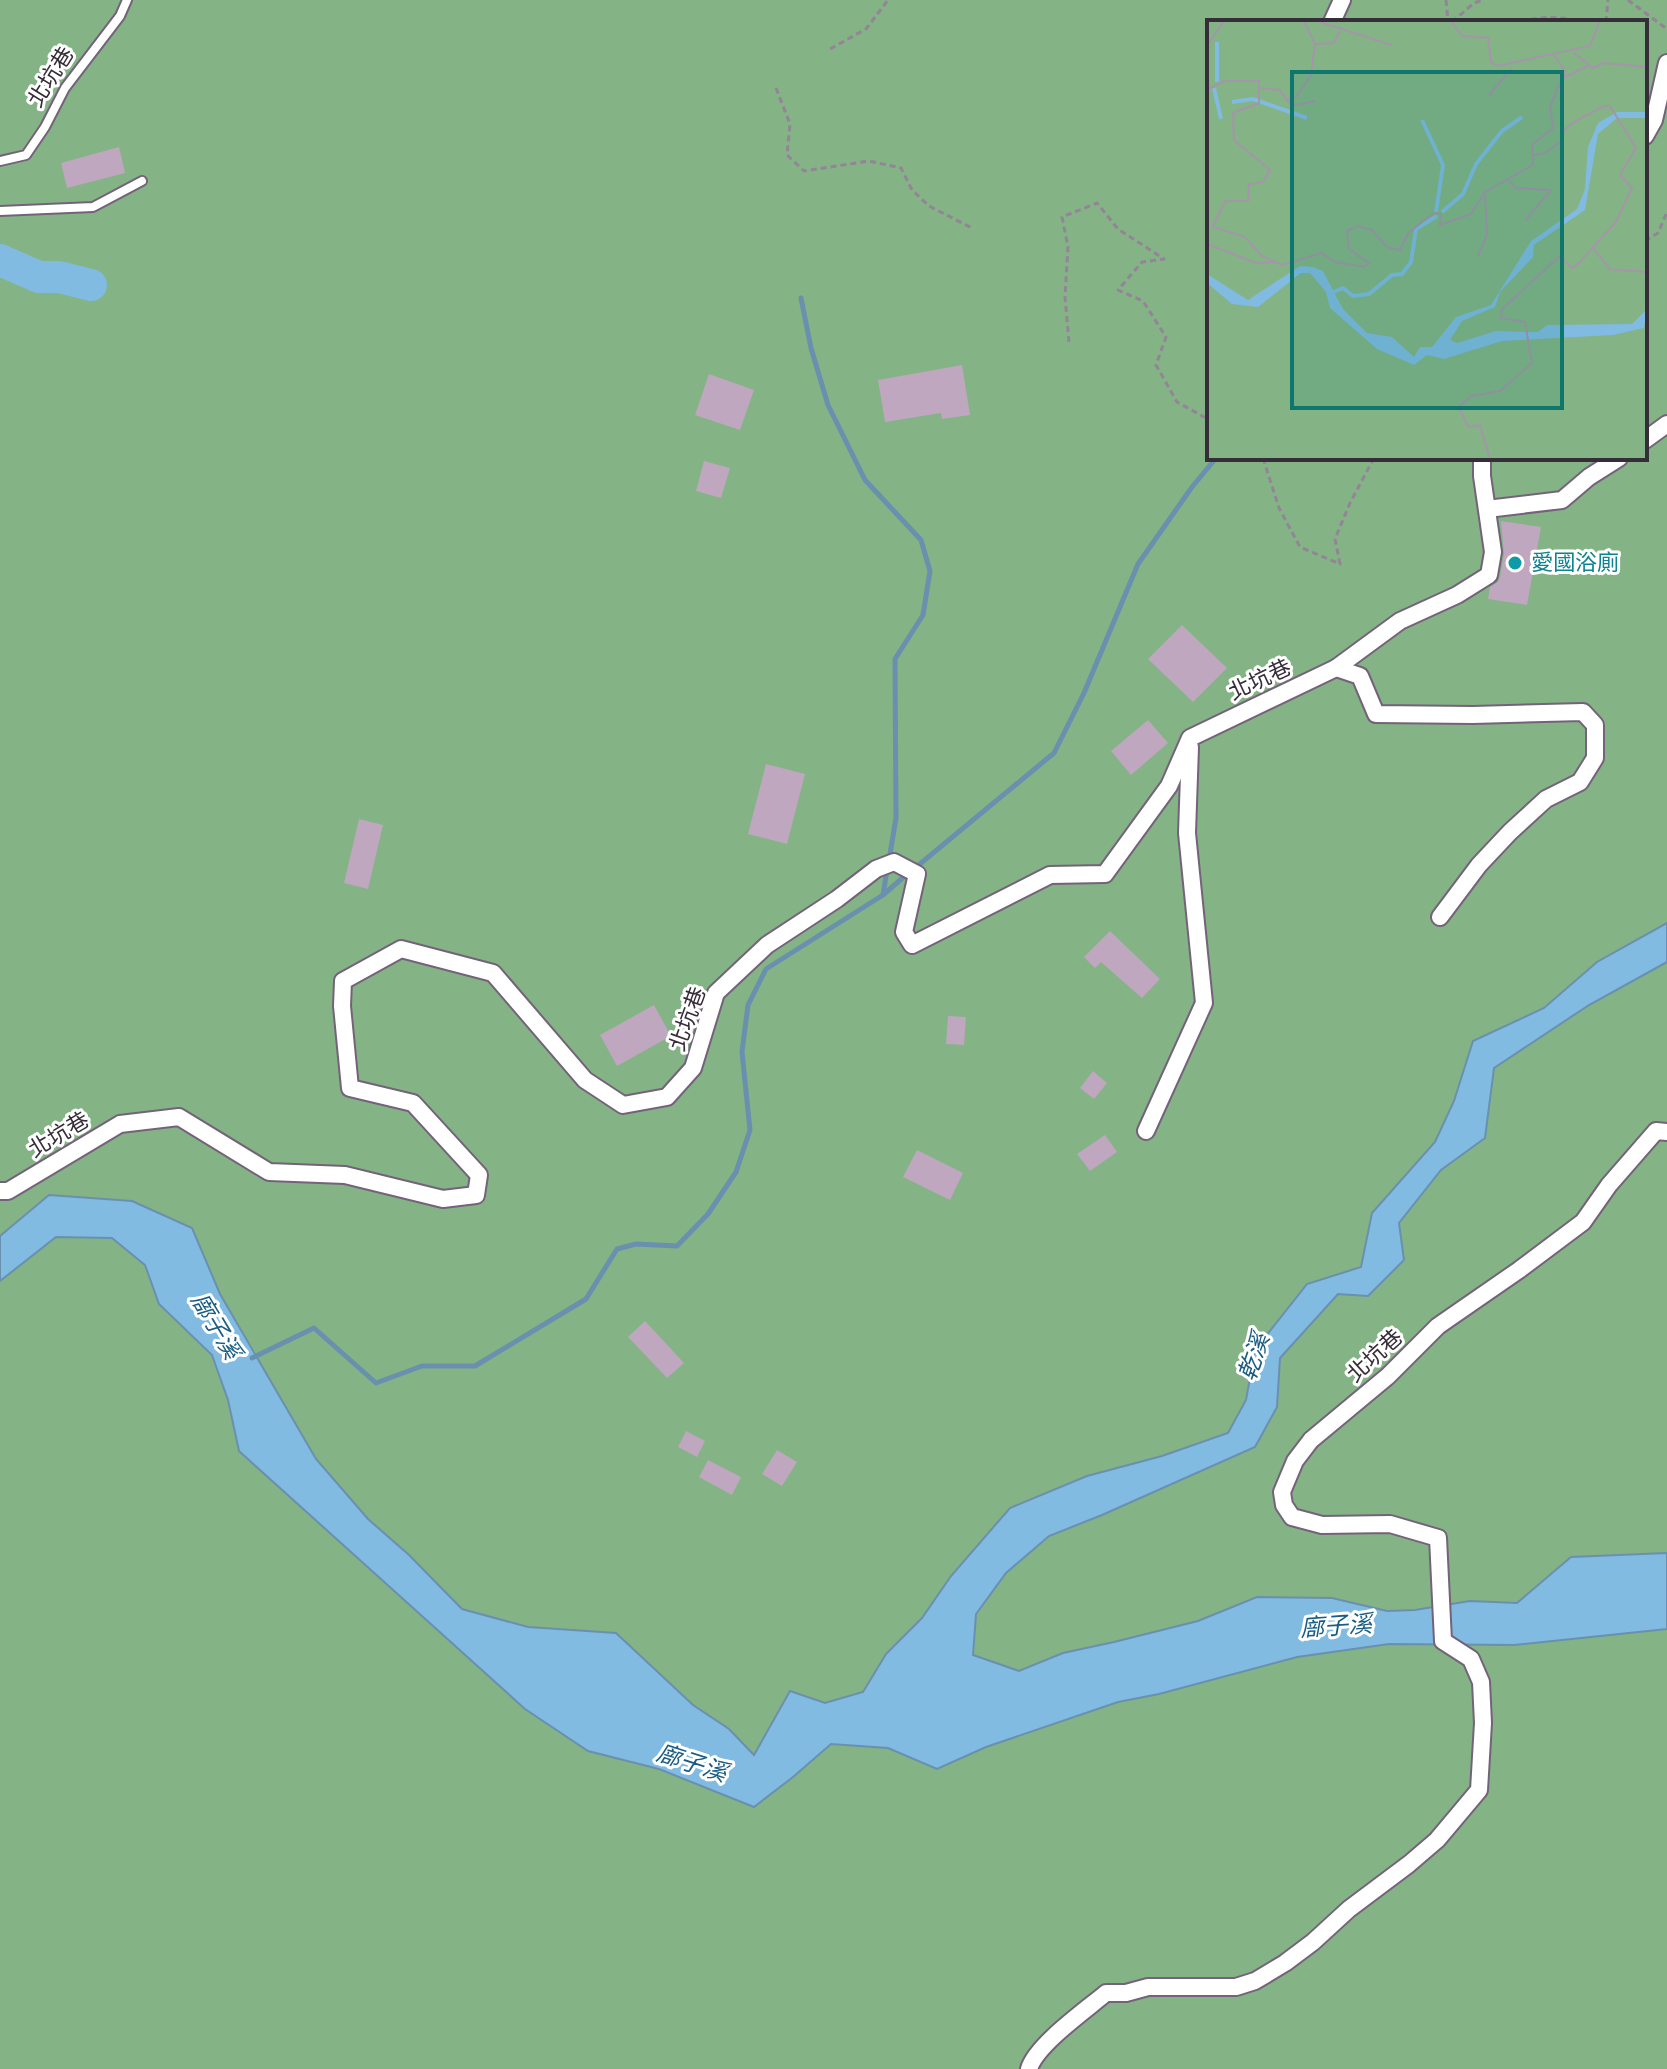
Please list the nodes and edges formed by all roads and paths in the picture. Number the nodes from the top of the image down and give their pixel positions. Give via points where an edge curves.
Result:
1 (127, 0) edge
2 (888, 0) edge
3 (1342, 0) edge
4 (1446, 0) edge
5 (1483, 0) edge
6 (1608, 0) edge
7 (1628, 0) edge
8 (1333, 20) edge
9 (1450, 20) edge
10 (1453, 20) edge
11 (1527, 20) edge
12 (1574, 20) edge
13 (1606, 20) edge
14 (1667, 29) edge
15 (830, 49) dead end
16 (1667, 63) edge
17 (776, 88) dead end
18 (1647, 132) edge
19 (0, 161) edge
20 (142, 181) dead end
21 (0, 211) edge
22 (1667, 212) edge
23 (972, 228) dead end
24 (1647, 240) edge
25 (1069, 342) dead end
26 (1207, 416) edge
27 (1667, 424) edge
28 (1647, 439) edge
29 (1264, 460) edge
30 (1373, 460) edge
31 (1482, 460) edge
32 (1616, 460) edge
33 (1487, 509) junction
34 (1336, 668) junction
35 (1190, 738) junction
36 (1440, 917) dead end
37 (1146, 1131) dead end
38 (1667, 1132) edge
39 (0, 1191) edge
40 (1029, 2069) edge

1 - 19 lane, 北坑巷 via 26,155
2 - 15 path via 866,29
3 - 8 street
4 - 9 path
5 - 10 path
6 - 13 path
7 - 14 path
11 - 12 path
16 - 18 street
17 - 23 path via 790,124 787,155 804,171 869,161 901,168 912,190 929,206
20 - 21 lane via 93,207
22 - 24 path via 1658,233
25 - 26 path via 1068,247 1062,217 1097,203 1118,229 1164,259 1142,262 1118,290 1143,301 1166,337 1156,365 1177,402
27 - 28 street
29 - 30 path via 1279,508 1300,547 1340,564 1335,539
31 - 33 street, 北坑巷
32 - 33 street via 1562,500
33 - 34 street, 北坑巷 via 1493,552 1489,575 1400,621
34 - 35 street, 北坑巷
34 - 36 street via 1360,676 1376,714 1583,712 1595,725 1595,758 1580,782 1546,799 1510,832
35 - 37 street via 1187,833 1204,1003
35 - 39 street, 北坑巷 via 1169,786 1105,874 1050,875 912,945 904,932 917,874 894,862 876,869 767,945 716,993 693,1068 667,1097 623,1105 585,1080 493,973 401,949 343,981 350,1088 413,1103 479,1175 476,1195 443,1199 345,1175 269,1172 179,1117 120,1124
38 - 40 street, 北坑巷 via 1656,1131 1583,1222 1438,1326 1311,1440 1282,1492 1292,1517 1322,1525 1390,1524 1438,1538 1443,1641 1471,1659 1481,1682 1479,1790 1437,1840 1285,1963 1236,1987 1148,1987 1106,1993 1043,2047

